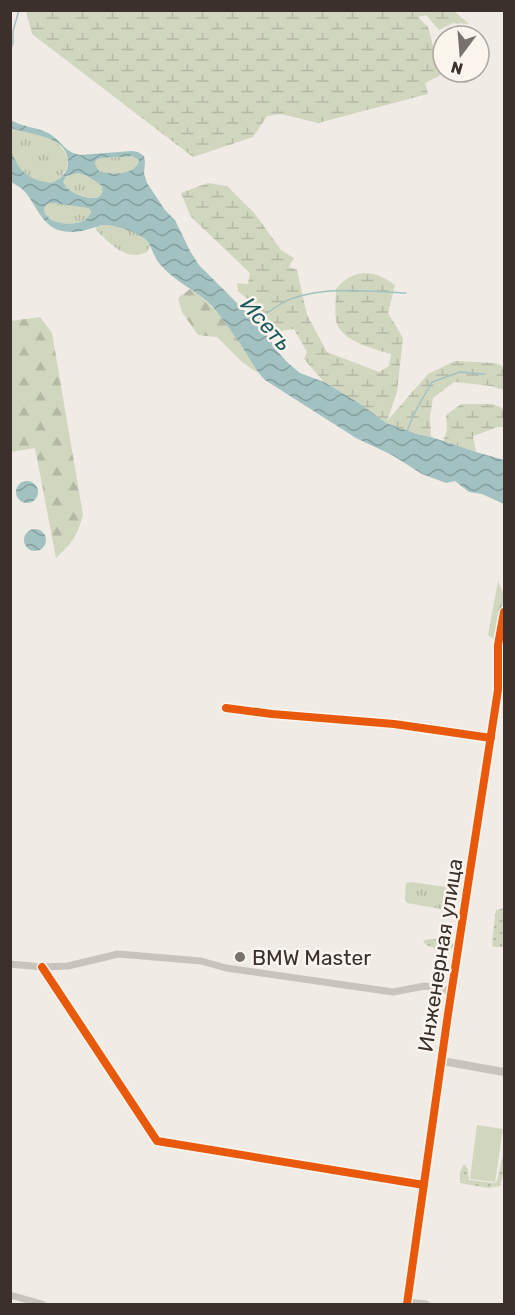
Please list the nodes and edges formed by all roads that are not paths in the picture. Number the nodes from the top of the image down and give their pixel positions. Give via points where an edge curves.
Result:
1 (504, 612) edge
2 (501, 690) edge
3 (226, 708) dead end
4 (491, 738) junction
5 (10, 964) edge
6 (42, 967) junction
7 (452, 991) junction
8 (442, 1061) junction
9 (504, 1072) edge
10 (424, 1185) junction
11 (10, 1295) edge
12 (407, 1303) edge
13 (42, 1305) edge
14 (426, 1305) edge

1 - 2 street, Инженерная улица via 498,645
2 - 4 street, Инженерная улица
3 - 4 street
4 - 7 street, Инженерная улица
5 - 6 street
6 - 7 street via 68,966 118,954 201,962 393,992 425,986
6 - 10 street via 157,1141
7 - 8 street, Инженерная улица
8 - 9 street
8 - 10 street, Инженерная улица
10 - 12 street, Инженерная улица
11 - 13 street
12 - 14 street

